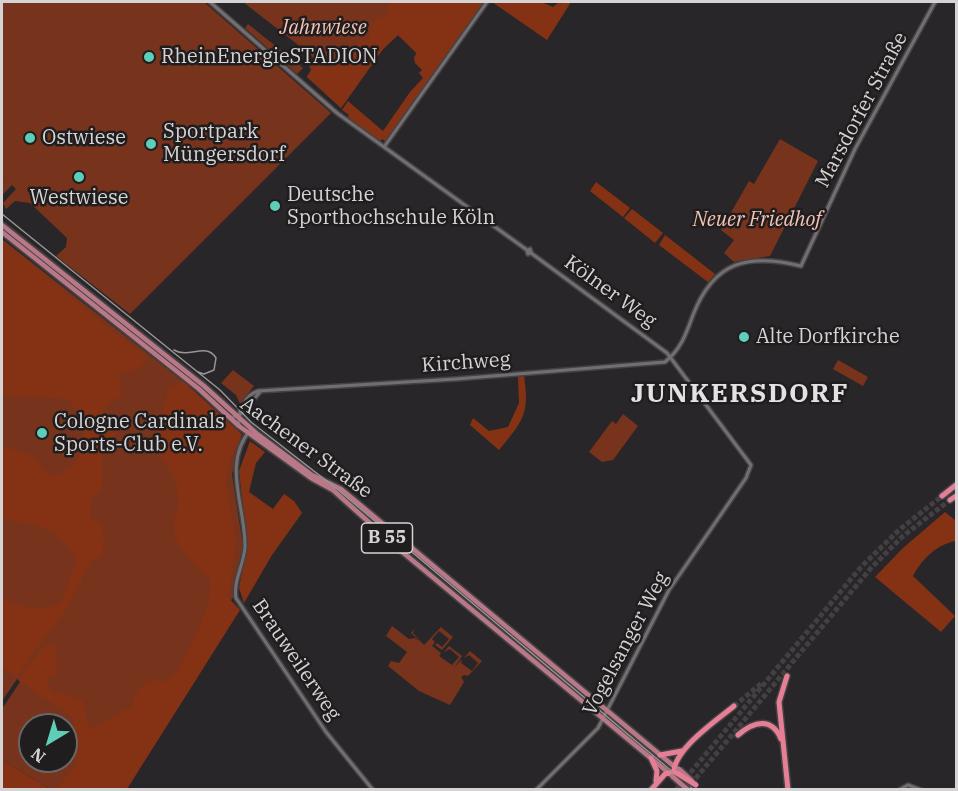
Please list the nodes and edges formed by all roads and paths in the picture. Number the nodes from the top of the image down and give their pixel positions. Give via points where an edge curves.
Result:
1 (210, 2) edge
2 (488, 2) edge
3 (935, 2) edge
4 (384, 147) junction
5 (2, 225) edge
6 (2, 232) edge
7 (670, 358) junction
8 (261, 391) junction
9 (242, 407) junction
10 (231, 415) junction
11 (238, 417) junction
12 (239, 426) junction
13 (249, 430) junction
14 (750, 472) joint
15 (957, 485) edge
16 (942, 496) tunnel mouth
17 (957, 496) edge
18 (950, 500) tunnel mouth
19 (407, 545) junction
20 (400, 550) junction
21 (787, 676) dead end
22 (734, 706) tunnel mouth
23 (607, 710) junction
24 (603, 719) junction
25 (738, 735) dead end
26 (782, 742) junction
27 (683, 750) junction
28 (660, 755) junction
29 (651, 758) junction
30 (673, 772) junction
31 (656, 781) junction
32 (698, 787) edge
33 (687, 788) edge
34 (374, 789) edge
35 (536, 789) edge
36 (651, 789) edge
37 (788, 789) edge
38 (899, 789) edge
39 (921, 789) edge

1 - 4 street, Kölner Weg via 337,113
2 - 4 street
3 - 7 street, Marsdorfer Straße via 855,148 801,266 768,260 723,270 703,294 681,346
4 - 7 street, Kölner Weg
5 - 10 main road, Aachener Straße / B 55 via 195,379
6 - 10 main road, Aachener Straße / B 55
7 - 8 street, Kirchweg via 660,363
7 - 14 street, Kölner Weg via 750,463
8 - 9 street via 252,393
8 - 11 street
9 - 10 street
9 - 11 street
10 - 11 main road, Aachener Straße / B 55
10 - 12 main road, Aachener Straße / B 55
11 - 12 street
11 - 13 main road, Aachener Straße / B 55
12 - 13 main road, Aachener Straße / B 55
13 - 19 main road, Aachener Straße / B 55 via 312,475 342,489
13 - 20 main road, Aachener Straße / B 55 via 311,478 333,490
13 - 34 street, Brauweilerweg via 240,449 235,476 245,546 237,598 328,734
14 - 23 street, Vogelsanger Weg via 669,590
15 - 16 highway
17 - 18 highway
19 - 20 main road
19 - 23 main road, Aachener Straße / B 55
20 - 24 main road, Aachener Straße / B 55
21 - 26 highway via 779,697
22 - 27 highway
23 - 24 street, Vogelsanger Weg
23 - 28 main road, Aachener Straße / B 55
24 - 29 main road, Aachener Straße / B 55
24 - 35 street, Vogelsanger Weg via 591,737
25 - 26 highway via 750,725 762,722 775,728
26 - 37 highway
27 - 28 highway
27 - 30 highway
28 - 30 main road, Aachener Straße / B 55
29 - 30 main road, Aachener Straße / B 55
29 - 31 highway via 657,771
30 - 31 highway
30 - 32 highway, bridge
30 - 33 main road, Aachener Straße / B 55, bridge
31 - 36 highway
38 - 39 street via 908,785

